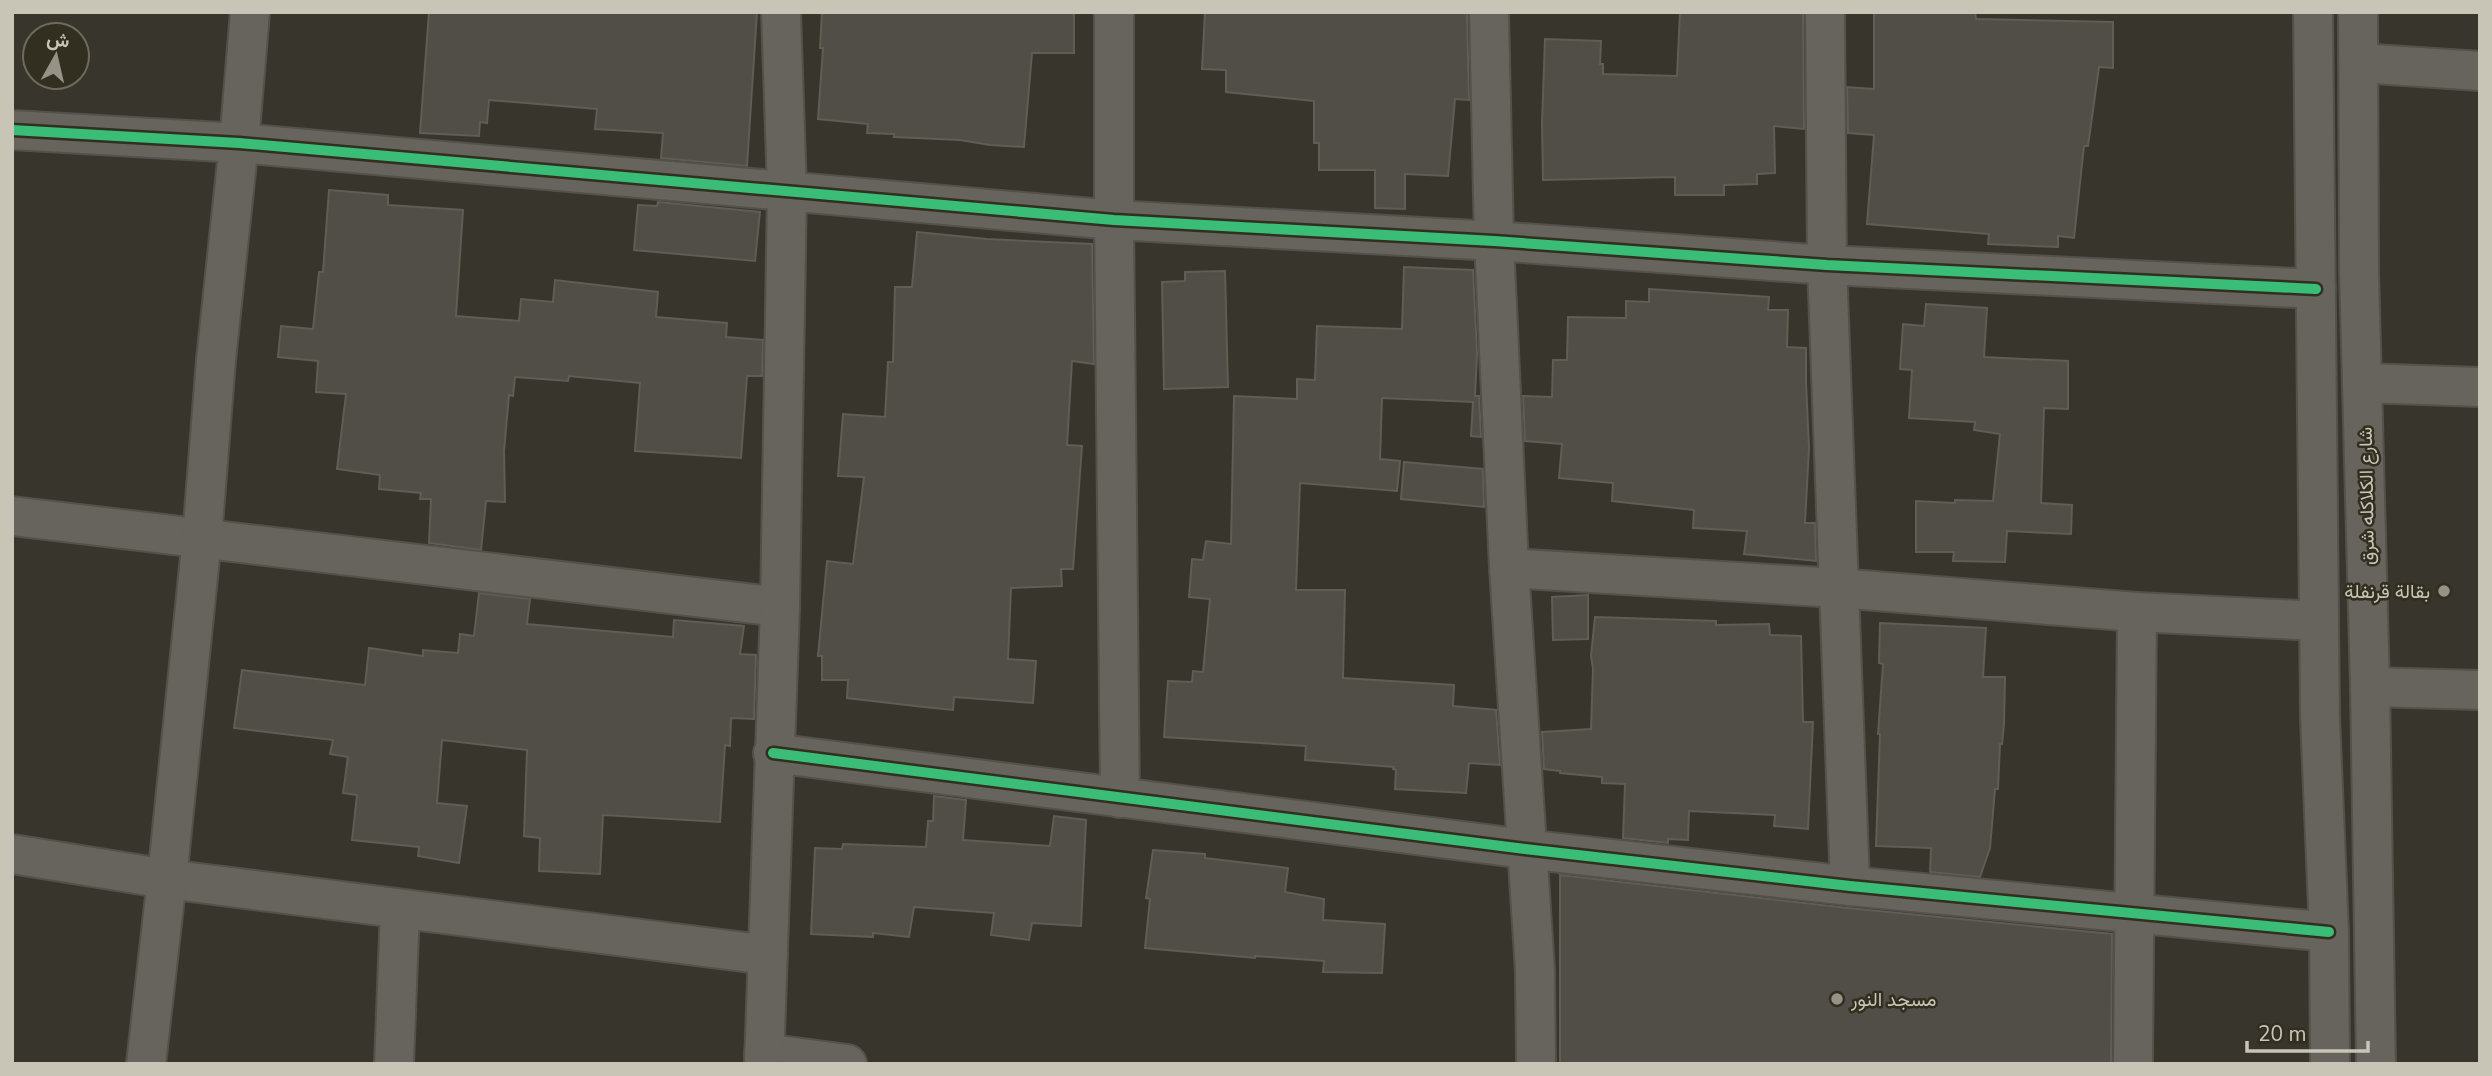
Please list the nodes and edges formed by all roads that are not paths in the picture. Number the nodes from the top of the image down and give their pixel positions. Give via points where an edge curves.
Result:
1 (250, 12) edge
2 (781, 12) edge
3 (1114, 12) edge
4 (1489, 12) edge
5 (1825, 12) edge
6 (2313, 12) edge
7 (2358, 12) edge
8 (2359, 63) junction
9 (2480, 71) edge
10 (12, 130) edge
11 (239, 143) junction
12 (787, 191) junction
13 (1114, 220) junction
14 (1494, 241) junction
15 (1827, 265) junction
16 (2316, 289) junction
17 (2363, 383) junction
18 (2480, 387) edge
19 (12, 516) edge
20 (202, 538) junction
21 (1509, 568) junction
22 (1838, 588) junction
23 (780, 607) junction
24 (2137, 612) junction
25 (2319, 621) junction
26 (2370, 687) junction
27 (2480, 690) edge
28 (774, 753) junction
29 (1119, 798) junction
30 (1525, 849) junction
31 (12, 854) edge
32 (167, 879) junction
33 (1850, 886) junction
34 (400, 909) junction
35 (2134, 913) junction
36 (2329, 932) junction
37 (768, 955) junction
38 (764, 1058) edge
39 (146, 1064) edge
40 (394, 1064) edge
41 (847, 1064) edge
42 (1536, 1064) edge
43 (2133, 1064) edge
44 (2330, 1064) edge
45 (2376, 1064) edge

1 - 11 street
2 - 12 street
3 - 13 street
4 - 14 street
5 - 15 street
6 - 16 street
7 - 8 street, شارع الكلاكله شرق
8 - 9 street
8 - 17 street, شارع الكلاكله شرق
10 - 11 street
11 - 12 street
11 - 20 street via 215,360
12 - 13 street
12 - 23 street
13 - 14 street
13 - 29 street
14 - 15 street
14 - 21 street
15 - 16 street
15 - 22 street
16 - 25 street
17 - 18 street
17 - 26 street, شارع الكلاكله شرق
19 - 20 street
20 - 23 street
20 - 32 street
21 - 22 street
21 - 30 street
22 - 24 street
22 - 33 street
23 - 28 street
24 - 25 street
24 - 35 street
25 - 36 street
26 - 27 street
26 - 45 street, شارع الكلاكله شرق
28 - 29 street
28 - 37 street
29 - 30 street
30 - 33 street
30 - 42 street via 1535,971
31 - 32 street
32 - 34 street
32 - 39 street
33 - 35 street
34 - 37 street
34 - 40 street
35 - 36 street
35 - 43 street
36 - 44 street
37 - 38 street
38 - 41 street

